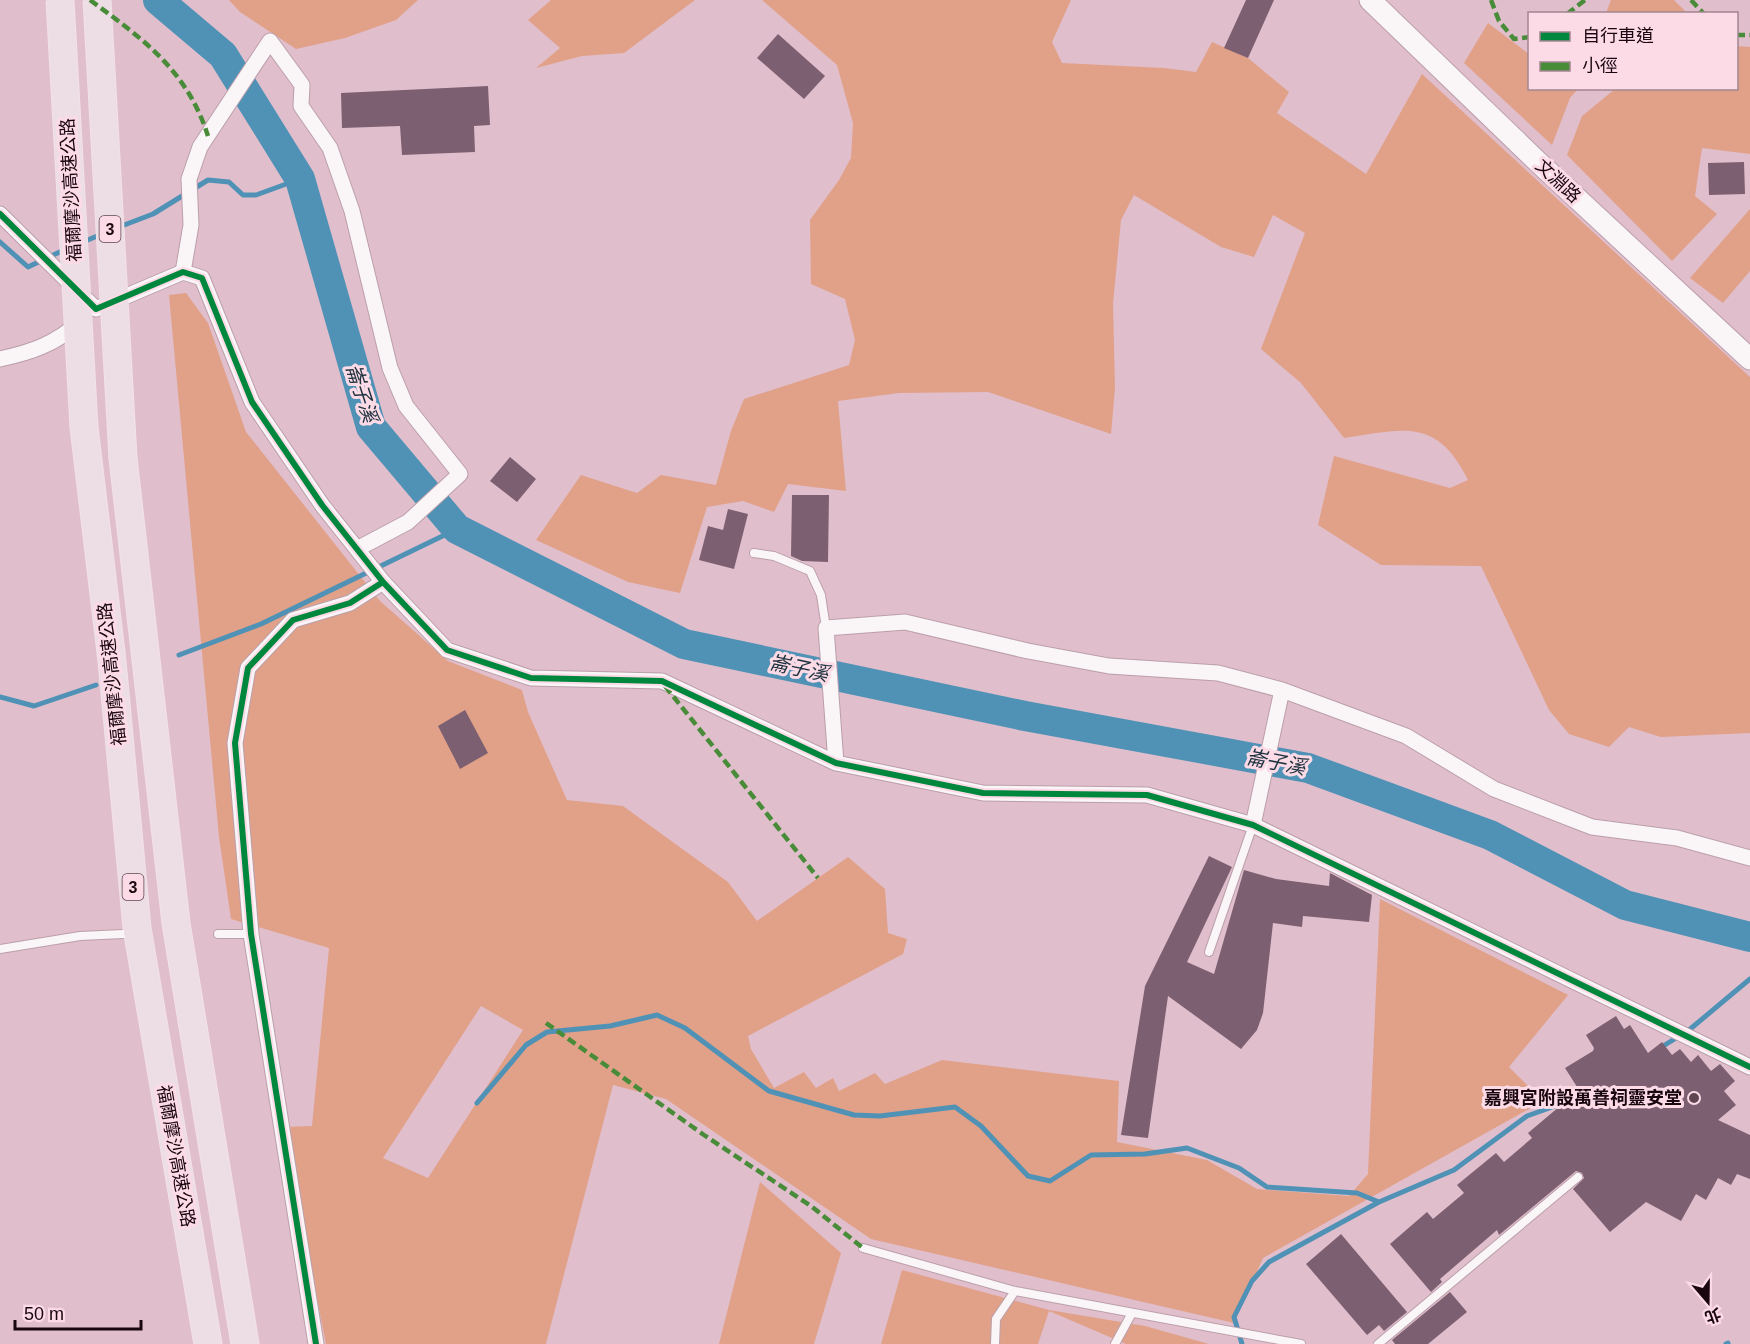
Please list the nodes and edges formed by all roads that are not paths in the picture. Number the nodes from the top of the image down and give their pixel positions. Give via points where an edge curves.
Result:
1 (60, 0) edge
2 (97, 0) edge
3 (1370, 0) edge
4 (0, 214) edge
5 (183, 272) junction
6 (96, 309) junction
7 (0, 359) edge
8 (1750, 359) edge
9 (357, 549) junction
10 (754, 553) dead end
11 (383, 582) junction
12 (826, 628) junction
13 (1282, 690) junction
14 (836, 763) junction
15 (1253, 825) junction
16 (1750, 858) edge
17 (123, 934) dead end
18 (218, 934) dead end
19 (251, 934) junction
20 (0, 949) edge
21 (1209, 952) dead end
22 (1750, 1067) edge
23 (1578, 1176) dead end
24 (863, 1248) dead end
25 (1015, 1291) junction
26 (1132, 1313) junction
27 (208, 1344) edge
28 (245, 1344) edge
29 (316, 1344) edge
30 (995, 1344) edge
31 (1116, 1344) edge
32 (1301, 1344) edge
33 (1378, 1344) edge

1 - 27 highway, 福爾摩沙高速公路 / 3, bridge via 84,427 112,661 137,928
2 - 28 highway, 福爾摩沙高速公路 / 3, bridge via 123,458 176,923
3 - 8 street, 文淵路
4 - 6 street
5 - 6 street
5 - 9 street via 202,278 252,402 322,506
5 - 9 street via 191,225 189,179 200,147 270,41 302,86 301,106 330,148 352,211 390,368 406,406 460,474 408,522
6 - 7 street via 60,339 31,353
9 - 11 street
10 - 12 lane via 774,556 810,571 821,596
11 - 14 street via 447,650 531,678 662,681
11 - 19 street via 350,603 293,620 248,668 235,743
12 - 13 street via 905,622 1110,666 1218,673
12 - 14 street
13 - 15 street
13 - 16 street via 1406,736 1494,789 1592,827 1677,838
14 - 15 street via 983,793 1147,795
15 - 21 lane
15 - 22 street
17 - 20 lane via 80,936
18 - 19 lane
19 - 29 street
23 - 33 lane
24 - 25 lane
25 - 26 lane
25 - 30 lane via 996,1319
26 - 31 lane
26 - 32 lane

